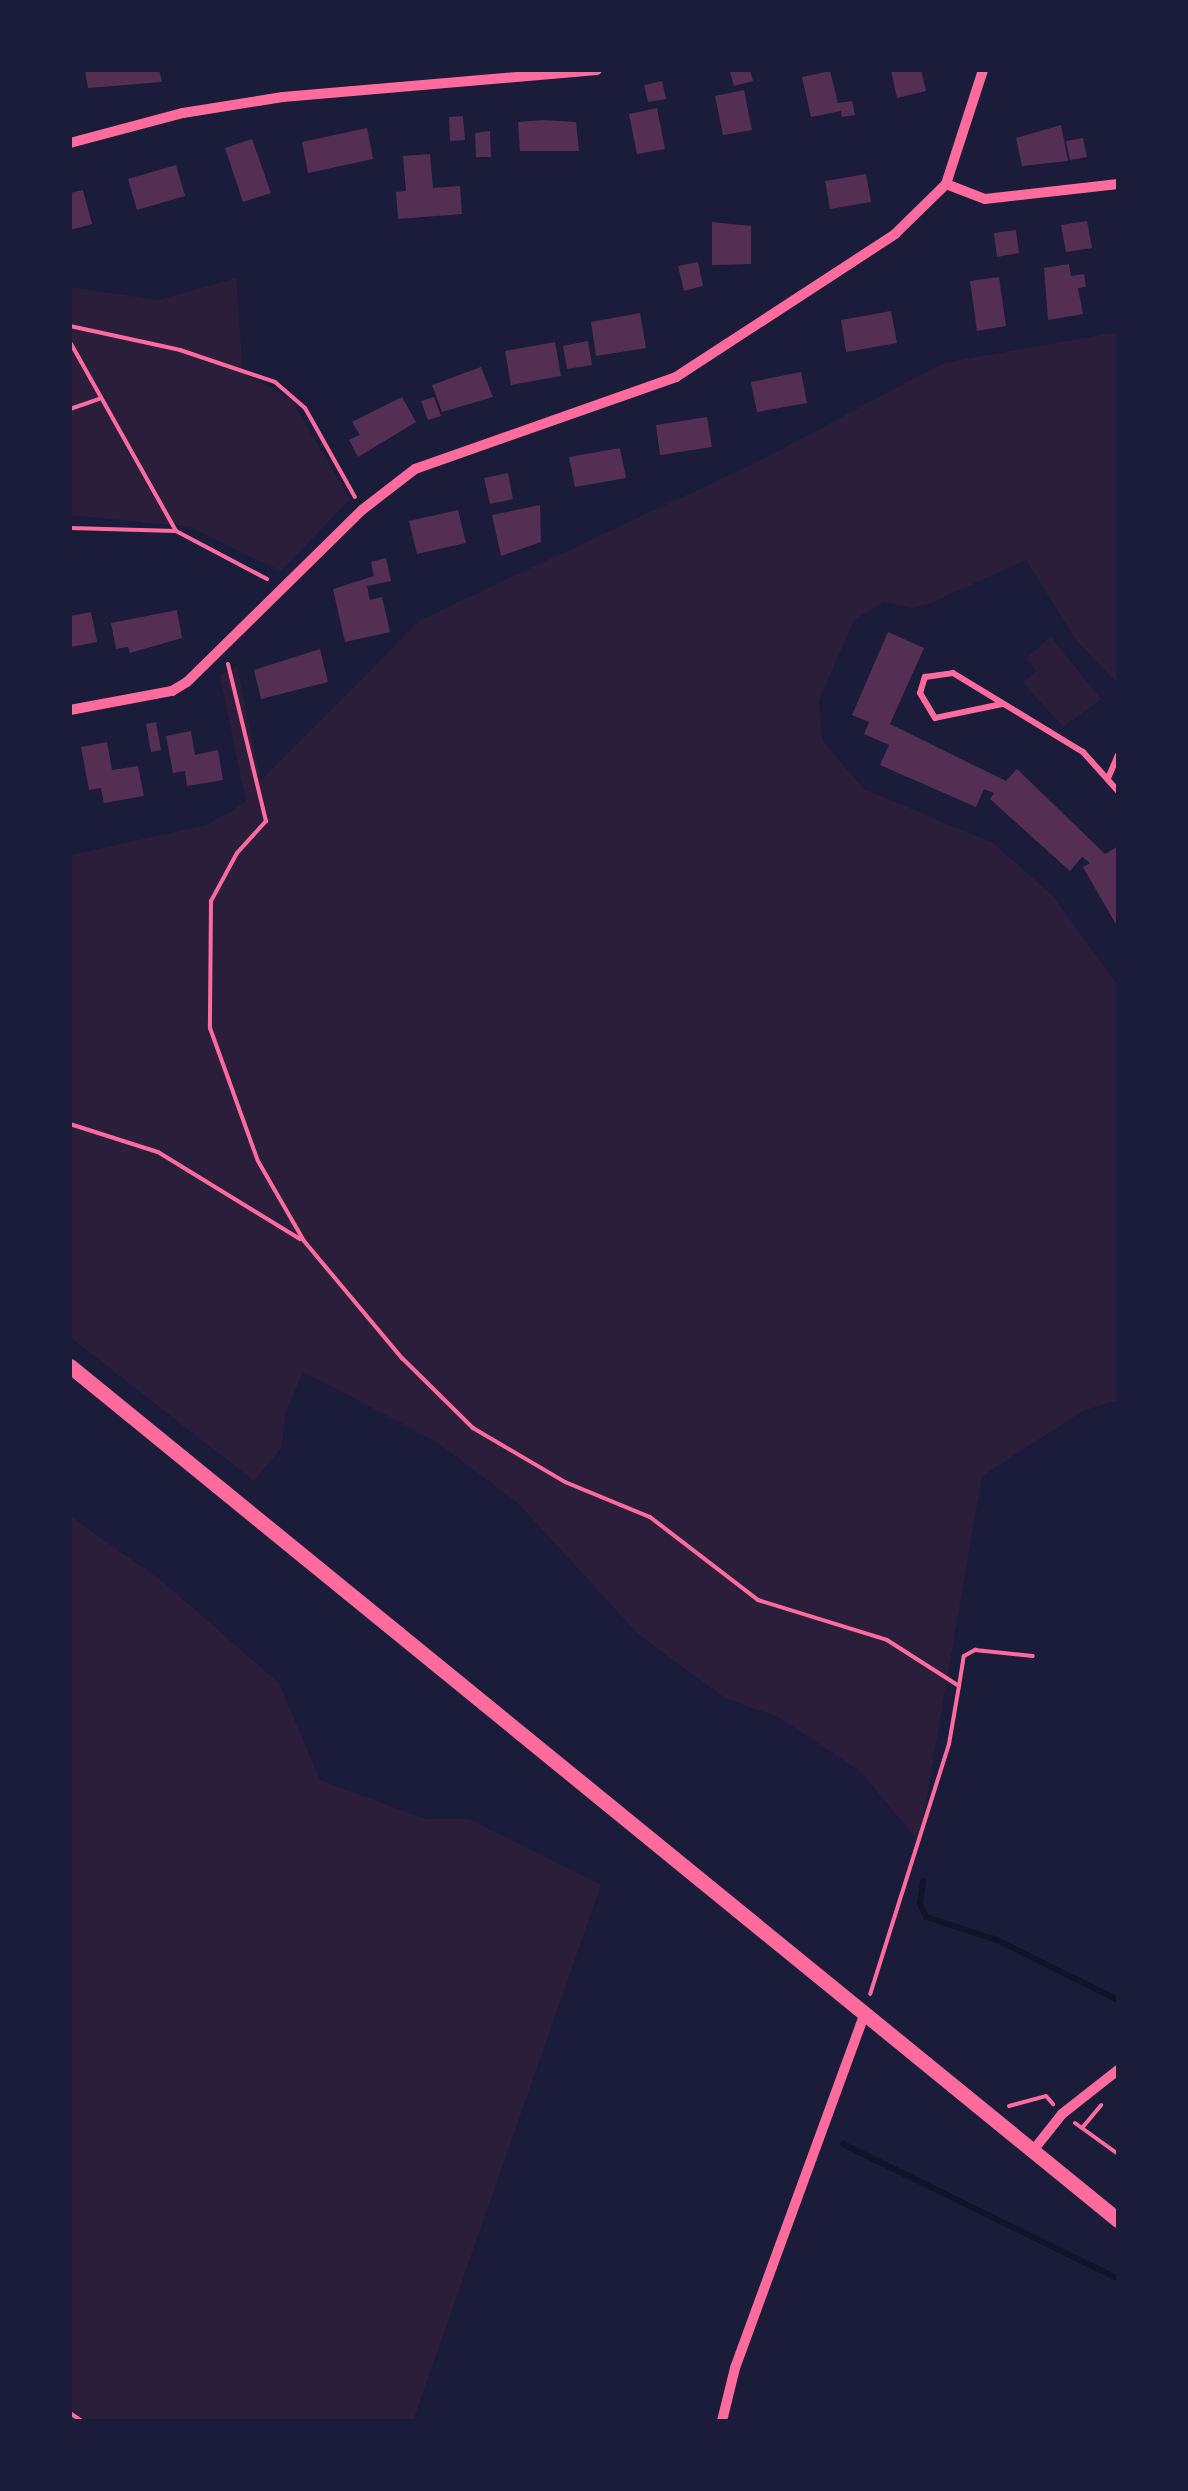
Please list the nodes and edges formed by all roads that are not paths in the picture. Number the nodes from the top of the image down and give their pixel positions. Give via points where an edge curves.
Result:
1 (598, 70) edge
2 (983, 70) edge
3 (70, 143) edge
4 (946, 184) junction
5 (1118, 184) edge
6 (1002, 704) junction
7 (70, 710) edge
8 (1118, 756) edge
9 (1108, 778) junction
10 (1118, 790) edge
11 (70, 1366) edge
12 (865, 2013) junction
13 (1118, 2070) edge
14 (1035, 2148) junction
15 (1118, 2220) edge
16 (722, 2421) edge

1 - 3 street via 283,97 182,113
2 - 4 street
4 - 5 street via 985,199
4 - 7 street via 895,234 676,377 414,469 172,691
6 - 6 lane via 953,673 925,678 920,693 935,718
6 - 9 lane via 1083,752
8 - 9 lane
9 - 10 lane
11 - 12 street
12 - 14 street
12 - 16 street via 735,2368
13 - 14 street via 1062,2114
14 - 15 street

